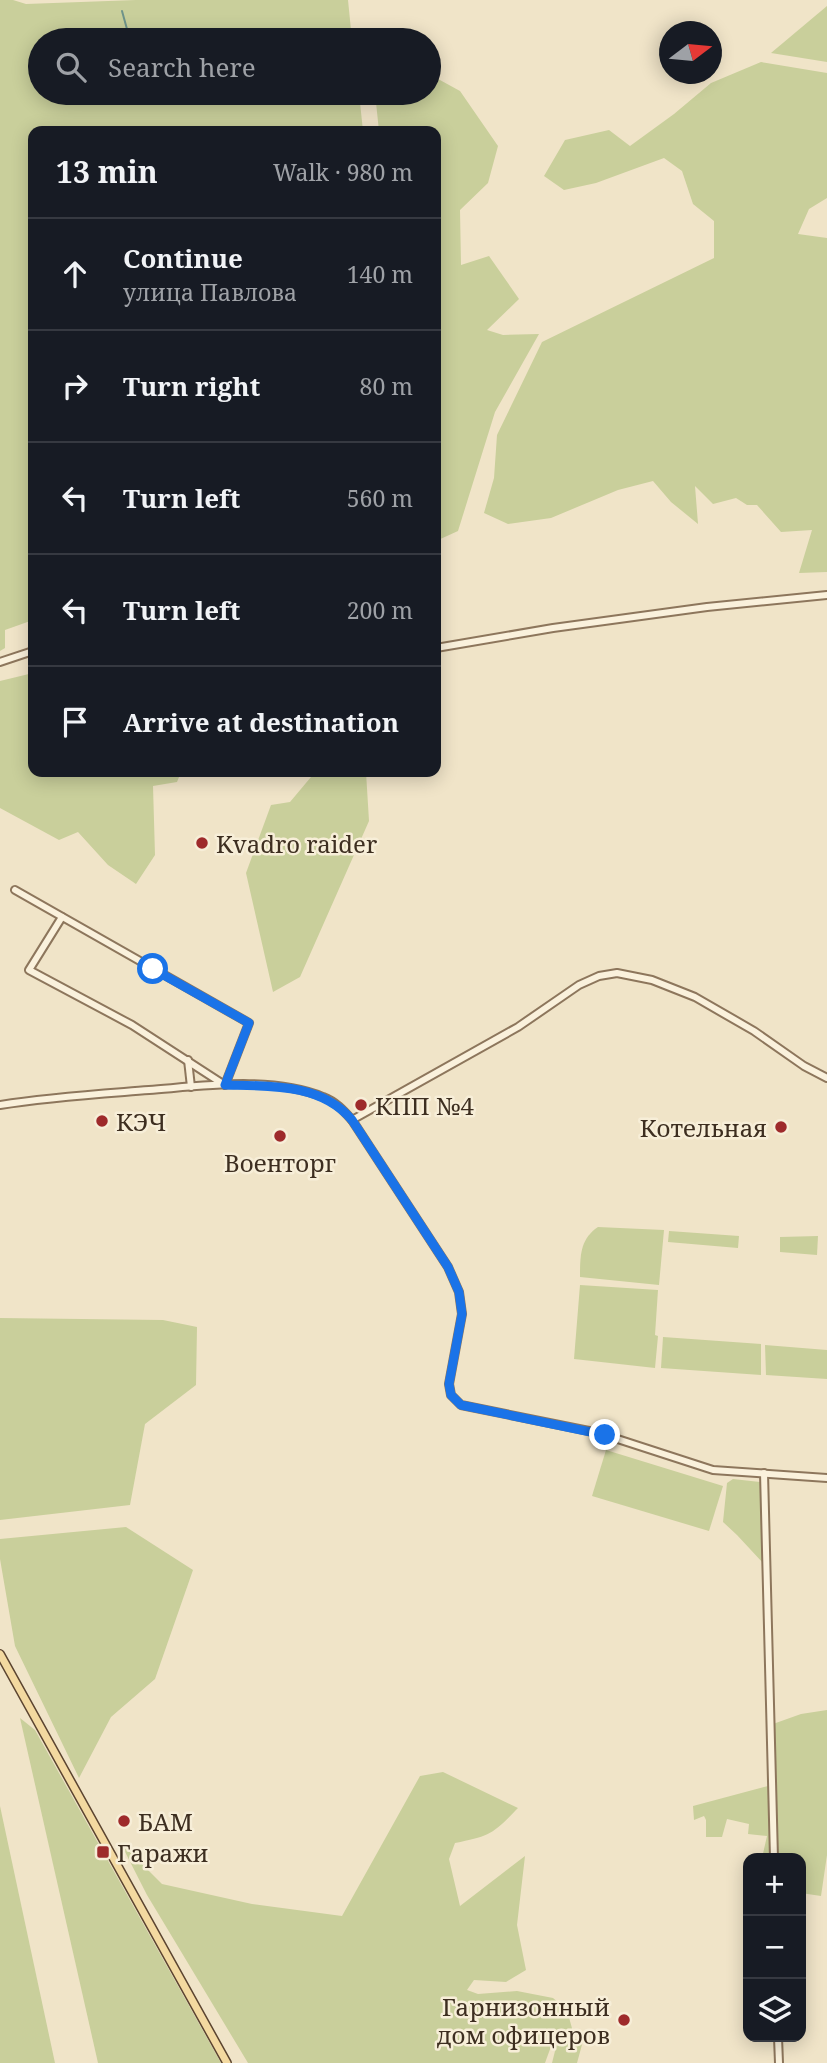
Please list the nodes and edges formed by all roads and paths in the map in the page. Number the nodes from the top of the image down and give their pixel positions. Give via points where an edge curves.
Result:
1 (827, 595) edge
2 (441, 647) edge
3 (28, 654) edge
4 (0, 662) edge
5 (15, 890) dead end
6 (62, 917) junction
7 (188, 1060) junction
8 (827, 1078) edge
9 (225, 1085) junction
10 (191, 1087) junction
11 (0, 1105) edge
12 (352, 1120) junction
13 (764, 1473) junction
14 (827, 1478) edge
15 (0, 1654) edge
16 (774, 1853) edge
17 (778, 2042) edge
18 (227, 2063) edge
19 (779, 2063) edge

1 - 2 street via 708,607
3 - 4 street
5 - 6 street
6 - 7 street via 29,970
6 - 9 street via 249,1023
7 - 9 street
7 - 10 street
8 - 12 street via 695,997 652,980 617,973 579,985 518,1027
9 - 10 street
9 - 12 street via 311,1093 335,1103
10 - 11 street
12 - 13 street via 448,1267 459,1292 462,1314 449,1384 451,1395 461,1405 599,1433 713,1470
13 - 14 street
13 - 16 street
15 - 18 main road
17 - 19 street

